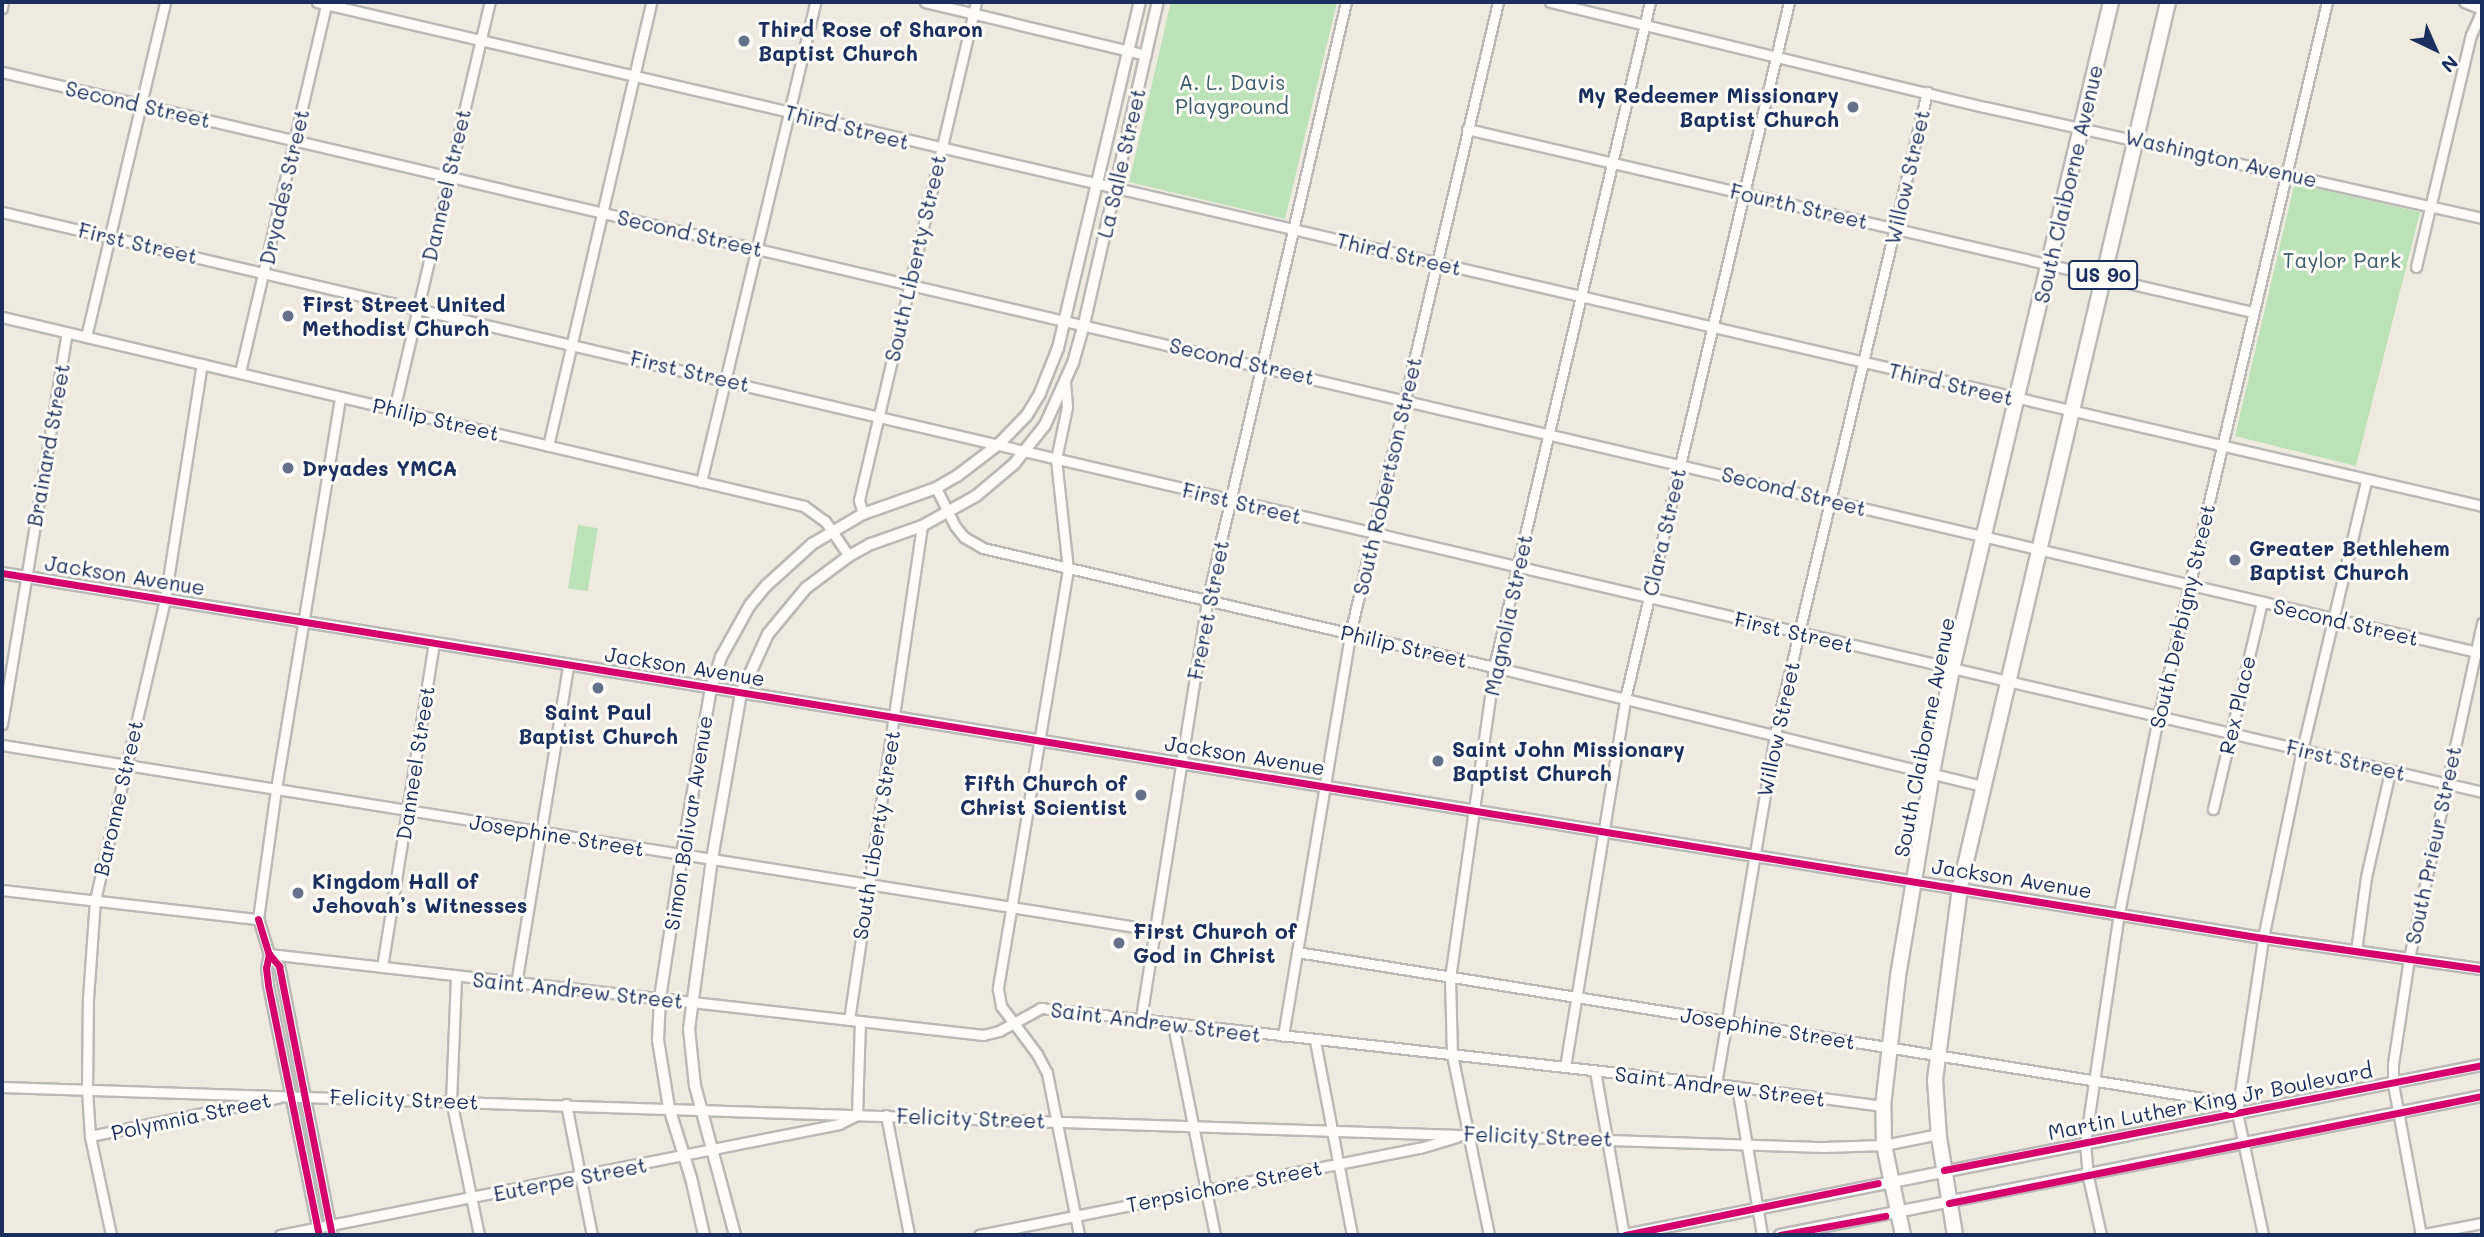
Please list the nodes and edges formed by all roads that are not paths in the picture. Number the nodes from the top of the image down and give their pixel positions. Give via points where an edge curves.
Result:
1 (3, 2) edge
2 (165, 2) edge
3 (490, 2) edge
4 (651, 2) edge
5 (814, 2) edge
6 (925, 2) edge
7 (976, 2) edge
8 (1140, 2) edge
9 (1158, 2) edge
10 (1346, 2) edge
11 (1497, 2) edge
12 (1550, 2) edge
13 (1650, 2) edge
14 (1789, 2) edge
15 (2111, 2) edge
16 (2168, 2) edge
17 (2326, 2) edge
18 (2465, 2) edge
19 (324, 3) edge
20 (2, 8) edge
21 (2482, 10) edge
22 (973, 13) junction
23 (1644, 24) junction
24 (481, 40) junction
25 (1128, 51) junction
26 (1146, 55) junction
27 (1776, 58) junction
28 (2, 72) edge
29 (634, 76) junction
30 (1927, 92) junction
31 (141, 105) junction
32 (788, 113) junction
33 (2081, 128) junction
34 (1467, 129) junction
35 (2136, 139) junction
36 (295, 141) junction
37 (941, 149) junction
38 (1612, 162) junction
39 (2286, 173) junction
40 (449, 177) junction
41 (1097, 184) junction
42 (1115, 188) junction
43 (1743, 192) junction
44 (2430, 205) junction
45 (2, 212) edge
46 (602, 213) junction
47 (2482, 218) edge
48 (1292, 229) junction
49 (1895, 229) junction
50 (110, 237) junction
51 (757, 249) junction
52 (1436, 263) junction
53 (2047, 265) junction
54 (2416, 267) dead end
55 (264, 272) junction
56 (2102, 277) junction
57 (907, 284) junction
58 (1581, 297) junction
59 (418, 308) junction
60 (2253, 312) junction
61 (2, 317) edge
62 (1065, 321) junction
63 (1084, 324) junction
64 (1711, 327) junction
65 (67, 332) junction
66 (86, 337) junction
67 (572, 343) junction
68 (1863, 363) junction
69 (202, 364) junction
70 (1261, 366) junction
71 (240, 372) junction
72 (726, 379) junction
73 (1065, 383) junction
74 (340, 397) junction
75 (1404, 398) junction
76 (2017, 399) junction
77 (394, 410) junction
78 (2071, 412) junction
79 (878, 418) junction
80 (1549, 432) junction
81 (999, 444) junction
82 (548, 446) junction
83 (2221, 447) junction
84 (1026, 451) junction
85 (1056, 459) junction
86 (1680, 463) junction
87 (2366, 481) junction
88 (701, 482) junction
89 (936, 488) junction
90 (1231, 500) junction
91 (1831, 501) junction
92 (2482, 506) edge
93 (863, 513) junction
94 (948, 513) junction
95 (922, 526) junction
96 (831, 530) junction
97 (1374, 533) junction
98 (1984, 536) junction
99 (2038, 548) junction
100 (849, 555) junction
101 (1517, 567) junction
102 (1068, 569) junction
103 (2, 573) edge
104 (26, 577) junction
105 (2190, 583) junction
106 (1649, 598) junction
107 (164, 599) junction
108 (1207, 601) junction
109 (2262, 602) junction
110 (2334, 619) junction
111 (305, 621) junction
112 (2482, 623) edge
113 (1800, 633) junction
114 (1350, 634) junction
115 (435, 643) junction
116 (2479, 653) edge
117 (568, 664) junction
118 (1494, 667) junction
119 (1952, 669) junction
120 (2006, 683) junction
121 (711, 688) junction
122 (741, 693) junction
123 (1625, 699) junction
124 (894, 715) junction
125 (2158, 718) junction
126 (2, 724) edge
127 (1775, 734) junction
128 (2231, 734) junction
129 (1037, 738) junction
130 (2, 745) edge
131 (2302, 750) junction
132 (1180, 763) junction
133 (125, 765) junction
134 (2390, 771) junction
135 (1931, 773) junction
136 (2445, 784) junction
137 (1323, 786) junction
138 (1983, 786) junction
139 (276, 789) junction
140 (2482, 792) edge
141 (2213, 809) dead end
142 (1473, 810) junction
143 (407, 811) junction
144 (1604, 831) junction
145 (541, 833) junction
146 (682, 855) junction
147 (1754, 855) junction
148 (712, 859) junction
149 (1914, 880) junction
150 (869, 884) junction
151 (1960, 887) junction
152 (2, 890) edge
153 (95, 900) junction
154 (1011, 907) junction
155 (2119, 913) junction
156 (258, 919) junction
157 (1153, 930) junction
158 (2263, 938) junction
159 (2356, 951) junction
160 (1297, 952) junction
161 (269, 954) junction
162 (2409, 958) junction
163 (382, 967) junction
164 (2482, 969) edge
165 (456, 977) junction
166 (1450, 978) junction
167 (516, 984) junction
168 (1577, 997) junction
169 (660, 998) junction
170 (690, 1002) junction
171 (1141, 1018) junction
172 (849, 1020) junction
173 (859, 1021) junction
174 (1726, 1021) junction
175 (1012, 1024) junction
176 (1173, 1025) junction
177 (1283, 1036) junction
178 (1315, 1041) junction
179 (1887, 1047) junction
180 (1452, 1055) junction
181 (1936, 1055) junction
182 (2482, 1065) edge
183 (1565, 1067) junction
184 (1595, 1072) junction
185 (2093, 1080) junction
186 (1716, 1084) junction
187 (2393, 1084) junction
188 (2, 1087) edge
189 (1737, 1087) junction
190 (86, 1089) junction
191 (292, 1095) junction
192 (305, 1096) junction
193 (2482, 1096) edge
194 (451, 1100) junction
195 (566, 1104) junction
196 (1883, 1106) junction
197 (669, 1108) junction
198 (702, 1110) junction
199 (2237, 1113) junction
200 (2398, 1114) junction
201 (857, 1115) junction
202 (886, 1115) junction
203 (1056, 1120) junction
204 (1194, 1126) junction
205 (1332, 1132) junction
206 (1468, 1134) junction
207 (1939, 1134) junction
208 (90, 1136) junction
209 (1606, 1138) junction
210 (2085, 1143) junction
211 (1745, 1144) junction
212 (1884, 1145) junction
213 (2245, 1145) junction
214 (714, 1150) junction
215 (684, 1156) junction
216 (1338, 1164) junction
217 (1944, 1170) junction
218 (580, 1177) junction
219 (2088, 1177) junction
220 (1891, 1181) junction
221 (1205, 1190) junction
222 (471, 1198) junction
223 (1949, 1203) junction
224 (1756, 1209) junction
225 (1898, 1214) junction
226 (1075, 1216) junction
227 (2482, 1223) edge
228 (330, 1225) junction
229 (318, 1231) edge
230 (1902, 1234) edge
231 (111, 1235) edge
232 (280, 1235) edge
233 (332, 1235) edge
234 (479, 1235) edge
235 (592, 1235) edge
236 (704, 1235) edge
237 (734, 1235) edge
238 (909, 1235) edge
239 (979, 1235) edge
240 (1079, 1235) edge
241 (1215, 1235) edge
242 (1352, 1235) edge
243 (1489, 1235) edge
244 (1624, 1235) edge
245 (1762, 1235) edge
246 (1780, 1235) edge
247 (1955, 1235) edge
248 (2101, 1235) edge
249 (2263, 1235) edge
250 (2420, 1235) edge

1 - 20 street
2 - 31 street
3 - 24 street, Danneel Street
4 - 29 street
5 - 32 street
6 - 22 street
7 - 22 street, South Liberty Street
8 - 25 street, La Salle Street
9 - 26 street, La Salle Street
10 - 48 street, Freret Street
11 - 34 street, South Robertson Street
12 - 23 street, Washington Avenue
13 - 23 street, Magnolia Street
14 - 27 street, Clara Street
15 - 33 main road, South Claiborne Avenue / US 90
16 - 35 main road, US 90
17 - 39 street, South Derbigny Street
18 - 21 street
19 - 24 street, Third Street
19 - 36 street, Dryades Street
21 - 44 street via 2471,35
22 - 25 street
22 - 37 street, South Liberty Street
23 - 27 street, Washington Avenue
23 - 38 street, Magnolia Street
24 - 29 street, Third Street
24 - 40 street, Danneel Street
25 - 26 street
25 - 41 street, La Salle Street
26 - 42 street, La Salle Street
27 - 30 street, Washington Avenue
27 - 43 street, Clara Street
28 - 31 street, Second Street
29 - 32 street, Third Street
29 - 46 street
30 - 33 street, Washington Avenue
30 - 49 street, Willow Street
31 - 36 street, Second Street
31 - 50 street
32 - 37 street, Third Street
32 - 51 street
33 - 35 street, Washington Avenue
33 - 53 main road, South Claiborne Avenue / US 90
34 - 38 street, Fourth Street
34 - 52 street, South Robertson Street
35 - 39 street, Washington Avenue
35 - 56 main road, US 90
36 - 40 street, Second Street
36 - 55 street, Dryades Street
37 - 41 street, Third Street
37 - 57 street, South Liberty Street
38 - 43 street, Fourth Street
38 - 58 street, Magnolia Street
39 - 44 street, Washington Avenue
39 - 60 street, South Derbigny Street
40 - 46 street, Second Street
40 - 59 street, Danneel Street
41 - 42 street, Third Street
41 - 62 street, La Salle Street
42 - 48 street, Third Street
42 - 63 street, La Salle Street
43 - 49 street, Fourth Street
43 - 64 street, Clara Street
44 - 47 street, Washington Avenue
44 - 54 street
45 - 50 street, First Street
46 - 51 street, Second Street
46 - 67 street
48 - 52 street, Third Street
48 - 70 street, Freret Street
49 - 53 street, Fourth Street
49 - 68 street, Willow Street
50 - 55 street, First Street
50 - 66 street
51 - 57 street, Second Street
51 - 72 street
52 - 58 street, Third Street
52 - 75 street, South Robertson Street
53 - 56 street, Fourth Street
53 - 76 main road, South Claiborne Avenue / US 90
55 - 59 street, First Street
55 - 71 street, Dryades Street
56 - 60 street, Fourth Street
56 - 78 main road, US 90
57 - 62 street, Second Street
57 - 79 street, South Liberty Street
58 - 64 street, Third Street
58 - 80 street, Magnolia Street
59 - 67 street, First Street
59 - 77 street, Danneel Street
60 - 83 street, South Derbigny Street
61 - 65 street, Philip Street
62 - 63 street, Second Street
62 - 81 street, Simon Bolivar Avenue via 1040,393 1027,415
63 - 70 street, Second Street
63 - 73 street, Simon Bolivar Avenue
64 - 68 street, Third Street
64 - 86 street, Clara Street
65 - 66 street, Philip Street
65 - 104 street, Brainard Street
66 - 69 street, Philip Street
67 - 72 street, First Street
67 - 82 street
68 - 76 street, Third Street
68 - 91 street, Willow Street
69 - 71 street, Philip Street
69 - 107 street, Baronne Street
70 - 75 street, Second Street
70 - 90 street, Freret Street
71 - 74 street, Philip Street
72 - 79 street, First Street
72 - 88 street
73 - 84 street, Simon Bolivar Avenue via 1045,425
73 - 85 street via 1067,407
74 - 77 street, Philip Street
74 - 111 street
75 - 80 street, Second Street
75 - 97 street, South Robertson Street
76 - 78 street, Third Street
76 - 98 main road, South Claiborne Avenue / US 90
77 - 82 street, Philip Street
78 - 83 street, Third Street
78 - 99 main road, US 90
79 - 81 street, First Street
79 - 93 street, South Liberty Street via 859,500
80 - 86 street, Second Street
80 - 101 street, Magnolia Street
81 - 84 street, First Street
81 - 89 street, Simon Bolivar Avenue
82 - 88 street, Philip Street
83 - 87 street, Third Street
83 - 105 street, South Derbigny Street
84 - 85 street, First Street
84 - 94 street, Simon Bolivar Avenue via 994,483
85 - 90 street, First Street
85 - 102 street
86 - 91 street, Second Street
86 - 106 street, Clara Street
87 - 92 street, Third Street
87 - 110 street
88 - 96 street, Philip Street via 804,506 815,511
89 - 93 street, Simon Bolivar Avenue
89 - 94 street, Philip Street
90 - 97 street, First Street
90 - 108 street, Freret Street
91 - 98 street, Second Street
91 - 113 street, Willow Street
93 - 96 street, Simon Bolivar Avenue
94 - 95 street, Simon Bolivar Avenue
94 - 102 street, Philip Street via 973,543
95 - 100 street, Simon Bolivar Avenue
95 - 124 street, South Liberty Street
96 - 100 street, Philip Street
96 - 121 street, Simon Bolivar Avenue via 785,567 750,605 731,635
97 - 101 street, First Street
97 - 114 street, South Robertson Street
98 - 99 street, Second Street
98 - 119 main road, South Claiborne Avenue / US 90
99 - 105 street, Second Street
99 - 120 main road, US 90
100 - 122 street, Simon Bolivar Avenue via 786,610 768,634
101 - 106 street, First Street
101 - 118 street, Magnolia Street
102 - 108 street, Philip Street
102 - 129 street
103 - 104 street, Jackson Avenue
104 - 107 street, Jackson Avenue
104 - 126 street, Brainard Street
105 - 109 street, Second Street
105 - 125 street, South Derbigny Street
106 - 113 street, First Street
106 - 123 street, Clara Street
107 - 111 street, Jackson Avenue
107 - 133 street, Baronne Street
108 - 114 street, Philip Street
108 - 132 street, Freret Street
109 - 110 street, Second Street
109 - 128 street, Rex Place
110 - 116 street, Second Street
110 - 131 street
111 - 115 street, Jackson Avenue
111 - 139 street
112 - 116 street, South Prieur Street
113 - 119 street, First Street
113 - 127 street, Willow Street
114 - 118 street, Philip Street
114 - 137 street, South Robertson Street
115 - 117 street, Jackson Avenue
115 - 143 street, Danneel Street
116 - 136 street, South Prieur Street
117 - 121 street, Jackson Avenue
117 - 145 street
118 - 123 street, Philip Street
118 - 142 street, Magnolia Street
119 - 120 street, First Street
119 - 135 main road, South Claiborne Avenue / US 90
120 - 125 street, First Street
120 - 138 main road, US 90
121 - 122 street, Jackson Avenue
121 - 146 street, Simon Bolivar Avenue
122 - 124 street, Jackson Avenue
122 - 148 street, Simon Bolivar Avenue
123 - 127 street, Philip Street
123 - 144 street, Clara Street
124 - 129 street, Jackson Avenue
124 - 150 street, South Liberty Street
125 - 128 street, First Street
125 - 155 street, South Derbigny Street
127 - 135 street, Philip Street
127 - 147 street, Willow Street
128 - 131 street, First Street
128 - 141 street, Rex Place
129 - 132 street, Jackson Avenue
129 - 154 street
130 - 133 street, Josephine Street
131 - 134 street, First Street
131 - 158 street
132 - 137 street, Jackson Avenue
132 - 157 street, Freret Street
133 - 139 street, Josephine Street
133 - 153 street, Baronne Street
134 - 136 street, First Street
134 - 159 street via 2366,877
135 - 138 street, Philip Street
135 - 149 main road, South Claiborne Avenue / US 90
136 - 140 street, First Street
136 - 162 street, South Prieur Street
137 - 142 street, Jackson Avenue
137 - 160 street, South Robertson Street
138 - 151 main road, US 90
139 - 143 street, Josephine Street
139 - 156 street
142 - 144 street, Jackson Avenue
142 - 166 street, Magnolia Street
143 - 145 street, Josephine Street
143 - 163 street, Danneel Street
144 - 147 street, Jackson Avenue
144 - 168 street, Clara Street
145 - 146 street, Josephine Street
145 - 167 street
146 - 148 street, Josephine Street
146 - 169 street, Simon Bolivar Avenue
147 - 149 street, Jackson Avenue
147 - 174 street, Willow Street
148 - 150 street, Josephine Street
148 - 170 street, Simon Bolivar Avenue
149 - 151 street, Jackson Avenue
149 - 179 main road, South Claiborne Avenue / US 90
150 - 154 street, Josephine Street
150 - 172 street, South Liberty Street
151 - 155 street, Jackson Avenue
151 - 181 main road, US 90
152 - 153 street
153 - 156 street
153 - 190 street, Baronne Street
154 - 157 street, Josephine Street
154 - 175 street via 998,989 1001,1006
155 - 158 street, Jackson Avenue
155 - 185 street, South Derbigny Street
156 - 161 street
157 - 171 street, Freret Street
158 - 159 street, Jackson Avenue
158 - 199 street
159 - 162 street, Jackson Avenue
160 - 166 street, Josephine Street
160 - 177 street, South Robertson Street
161 - 163 street, Saint Andrew Street
161 - 191 street via 268,985
161 - 192 street via 279,966
162 - 164 street, Jackson Avenue
162 - 187 street, South Prieur Street
163 - 165 street, Saint Andrew Street
165 - 167 street, Saint Andrew Street
165 - 194 street
166 - 168 street, Josephine Street
166 - 180 street, Magnolia Street
167 - 169 street, Saint Andrew Street
168 - 174 street, Josephine Street
168 - 183 street, Clara Street
169 - 170 street, Saint Andrew Street
169 - 197 street, Simon Bolivar Avenue via 660,1059
170 - 172 street, Saint Andrew Street
170 - 198 street, Simon Bolivar Avenue via 690,1060
171 - 175 street, Saint Andrew Street via 1041,1008
171 - 176 street, Saint Andrew Street
172 - 173 street, Saint Andrew Street
173 - 175 street, Saint Andrew Street via 983,1035
173 - 201 street
174 - 179 street, Josephine Street
174 - 186 street, Willow Street
175 - 203 street via 1044,1065
176 - 177 street, Saint Andrew Street
176 - 204 street
177 - 178 street, Saint Andrew Street
178 - 180 street, Saint Andrew Street
178 - 205 street
179 - 181 street, Josephine Street
179 - 196 main road, South Claiborne Avenue / US 90
180 - 183 street, Saint Andrew Street
180 - 206 street, Magnolia Street
181 - 185 street, Josephine Street
181 - 207 main road, US 90
182 - 187 street, Martin Luther King Jr Boulevard
183 - 184 street, Saint Andrew Street
184 - 186 street, Saint Andrew Street
184 - 209 street
185 - 199 street, Josephine Street via 2209,1099
185 - 210 street, South Derbigny Street
186 - 189 street, Saint Andrew Street
187 - 199 street, Martin Luther King Jr Boulevard
187 - 200 street, South Prieur Street
188 - 190 street, Felicity Street
189 - 196 street, Saint Andrew Street
189 - 211 street
190 - 191 street, Felicity Street
190 - 208 street, Baronne Street
191 - 192 street, Felicity Street
191 - 208 street, Polymnia Street
191 - 229 street
192 - 194 street, Felicity Street
192 - 228 street
193 - 200 street
194 - 195 street, Felicity Street
194 - 222 street
195 - 197 street, Felicity Street
195 - 218 street
196 - 212 main road, South Claiborne Avenue / US 90
197 - 198 street, Felicity Street
197 - 215 street, Simon Bolivar Avenue
198 - 201 street, Felicity Street
198 - 214 street, Simon Bolivar Avenue
199 - 210 street, Martin Luther King Jr Boulevard
199 - 213 street
200 - 213 street
200 - 250 street, South Prieur Street
201 - 202 street, Felicity Street
201 - 214 street, Euterpe Street via 839,1124
202 - 203 street, Felicity Street
202 - 238 street
203 - 204 street, Felicity Street
203 - 226 street
204 - 205 street, Felicity Street
204 - 221 street
205 - 206 street, Felicity Street
205 - 216 street
206 - 209 street, Felicity Street
206 - 216 street, Terpsichore Street
206 - 243 street, Magnolia Street
207 - 212 street, Felicity Street
207 - 217 main road, US 90
208 - 231 street, Baronne Street
209 - 211 street, Felicity Street
209 - 244 street
210 - 217 street, Martin Luther King Jr Boulevard
210 - 219 street, South Derbigny Street
211 - 212 street, Felicity Street
211 - 224 street
212 - 220 main road, South Claiborne Avenue / US 90
213 - 219 street
213 - 249 street
214 - 215 street, Euterpe Street
214 - 237 street, Simon Bolivar Avenue
215 - 218 street, Euterpe Street
215 - 236 street, Simon Bolivar Avenue
216 - 221 street, Terpsichore Street
216 - 242 street
217 - 220 street, Martin Luther King Jr Boulevard
217 - 223 main road, US 90
218 - 222 street, Euterpe Street
218 - 235 street
219 - 223 street
219 - 248 street, South Derbigny Street
220 - 224 street, Martin Luther King Jr Boulevard
220 - 225 main road, South Claiborne Avenue / US 90
221 - 226 street, Terpsichore Street
221 - 241 street
222 - 228 street, Euterpe Street
222 - 234 street
223 - 225 street
223 - 247 main road, US 90
224 - 244 street, Martin Luther King Jr Boulevard
224 - 245 street
225 - 230 main road, South Claiborne Avenue / US 90
225 - 246 street
226 - 239 street, Terpsichore Street
226 - 240 street
227 - 250 street
228 - 229 street, Euterpe Street
228 - 233 street
229 - 232 street, Euterpe Street

